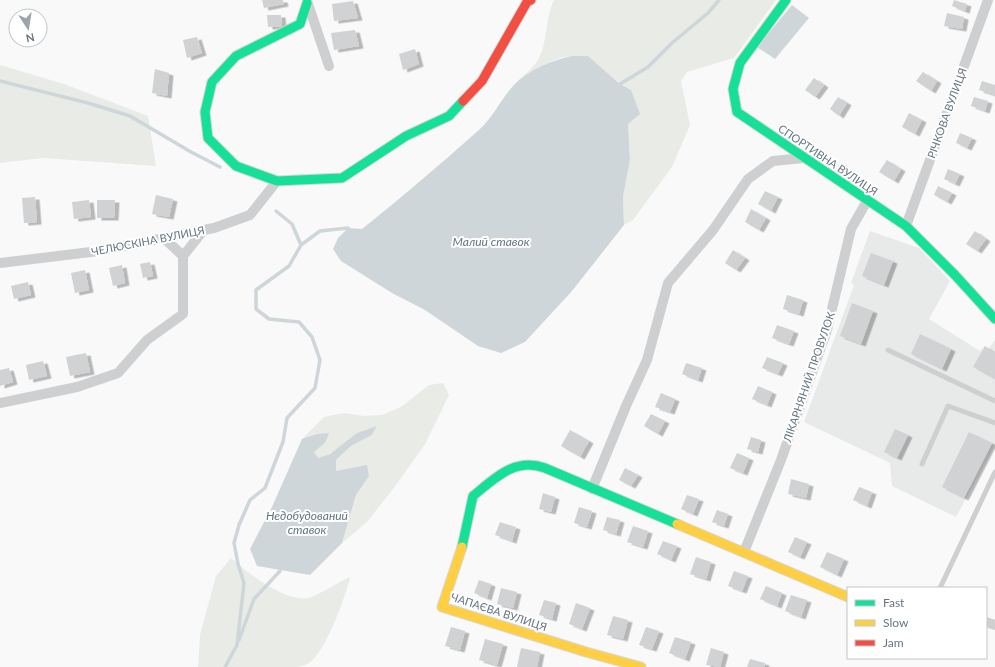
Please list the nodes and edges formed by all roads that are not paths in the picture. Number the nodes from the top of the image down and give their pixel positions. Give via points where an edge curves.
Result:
1 (531, 0) edge
2 (786, 0) edge
3 (988, 0) edge
4 (307, 2) edge
5 (329, 66) dead end
6 (804, 158) junction
7 (278, 181) junction
8 (867, 201) junction
9 (906, 226) junction
10 (204, 231) junction
11 (164, 238) junction
12 (183, 256) junction
13 (0, 263) edge
14 (995, 319) edge
15 (888, 350) dead end
16 (995, 401) edge
17 (0, 403) edge
18 (995, 423) edge
19 (922, 464) dead end
20 (995, 472) edge
21 (592, 488) junction
22 (744, 552) junction
23 (940, 587) edge
24 (847, 597) edge
25 (641, 667) edge

1 - 7 street via 527,2 482,81 449,116 406,136 342,178
2 - 6 street, СПОРТИВНА ВУЛИЦЯ via 740,63 733,89 737,112
3 - 9 street, РІЧКОВА ВУЛИЦЯ
4 - 5 street
4 - 7 street via 300,24 236,56 212,82 205,112 208,138 236,166
6 - 8 street, СПОРТИВНА ВУЛИЦЯ
6 - 21 street via 773,161 748,179 713,230 668,283 648,360
7 - 10 street, ЧЕЛЮСКІНА ВУЛИЦЯ via 250,215
8 - 9 street, СПОРТИВНА ВУЛИЦЯ
8 - 22 street, ЛІКАРНЯНИЙ ПРОВУЛОК via 851,229 827,330 781,460
9 - 14 street, СПОРТИВНА ВУЛИЦЯ
10 - 11 street, ЧЕЛЮСКІНА ВУЛИЦЯ
10 - 12 street
11 - 12 street
11 - 13 street, ЧЕЛЮСКІНА ВУЛИЦЯ via 99,251
12 - 17 street via 183,314 147,340 118,373 77,387
15 - 16 lane
18 - 19 lane via 948,406
20 - 23 lane
21 - 22 street
21 - 25 street, ЧАПАЄВА ВУЛИЦЯ via 561,474 530,464 521,464 499,476 473,496 462,548 442,607
22 - 24 street

